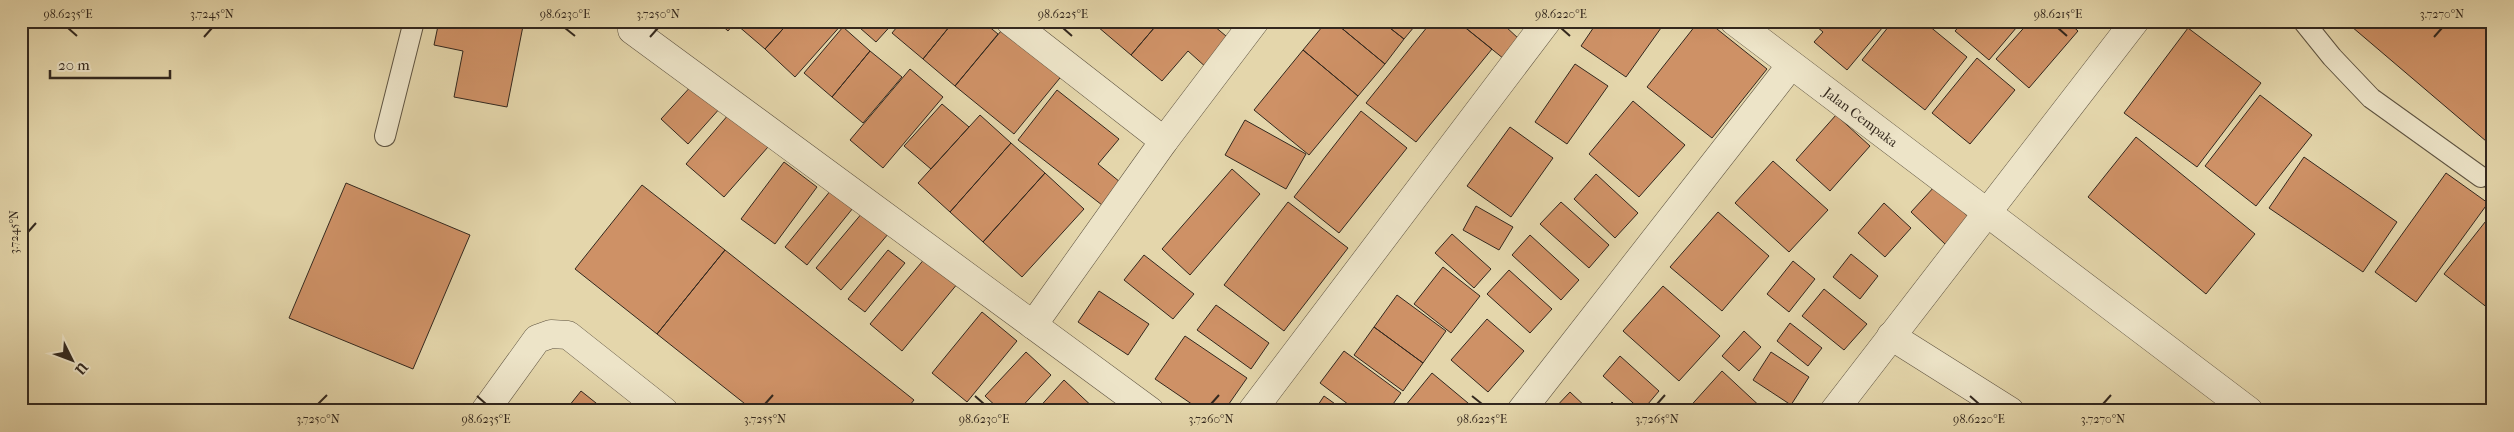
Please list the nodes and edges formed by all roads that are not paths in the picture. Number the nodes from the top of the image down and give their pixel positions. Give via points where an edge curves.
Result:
1 (414, 21) edge
2 (1010, 21) edge
3 (1255, 21) edge
4 (1547, 21) edge
5 (1734, 21) edge
6 (2135, 21) edge
7 (2303, 21) edge
8 (632, 30) dead end
9 (1791, 65) junction
10 (385, 136) dead end
11 (1164, 141) junction
12 (2481, 177) dead end
13 (1987, 213) junction
14 (1033, 325) junction
15 (1891, 336) junction
16 (484, 411) edge
17 (664, 411) edge
18 (1150, 411) edge
19 (1252, 411) edge
20 (1521, 411) edge
21 (1834, 411) edge
22 (2010, 411) edge
23 (2249, 411) edge

1 - 10 lane
2 - 11 street
3 - 11 street
4 - 19 street
5 - 9 street, Jalan Cempaka
6 - 13 street
7 - 12 lane via 2371,98
8 - 14 street
9 - 13 street, Jalan Cempaka
9 - 20 street
11 - 14 street
13 - 15 street
13 - 23 street, Jalan Cempaka
14 - 18 street
15 - 21 street
15 - 22 street
16 - 17 street via 537,339 551,334 568,335

